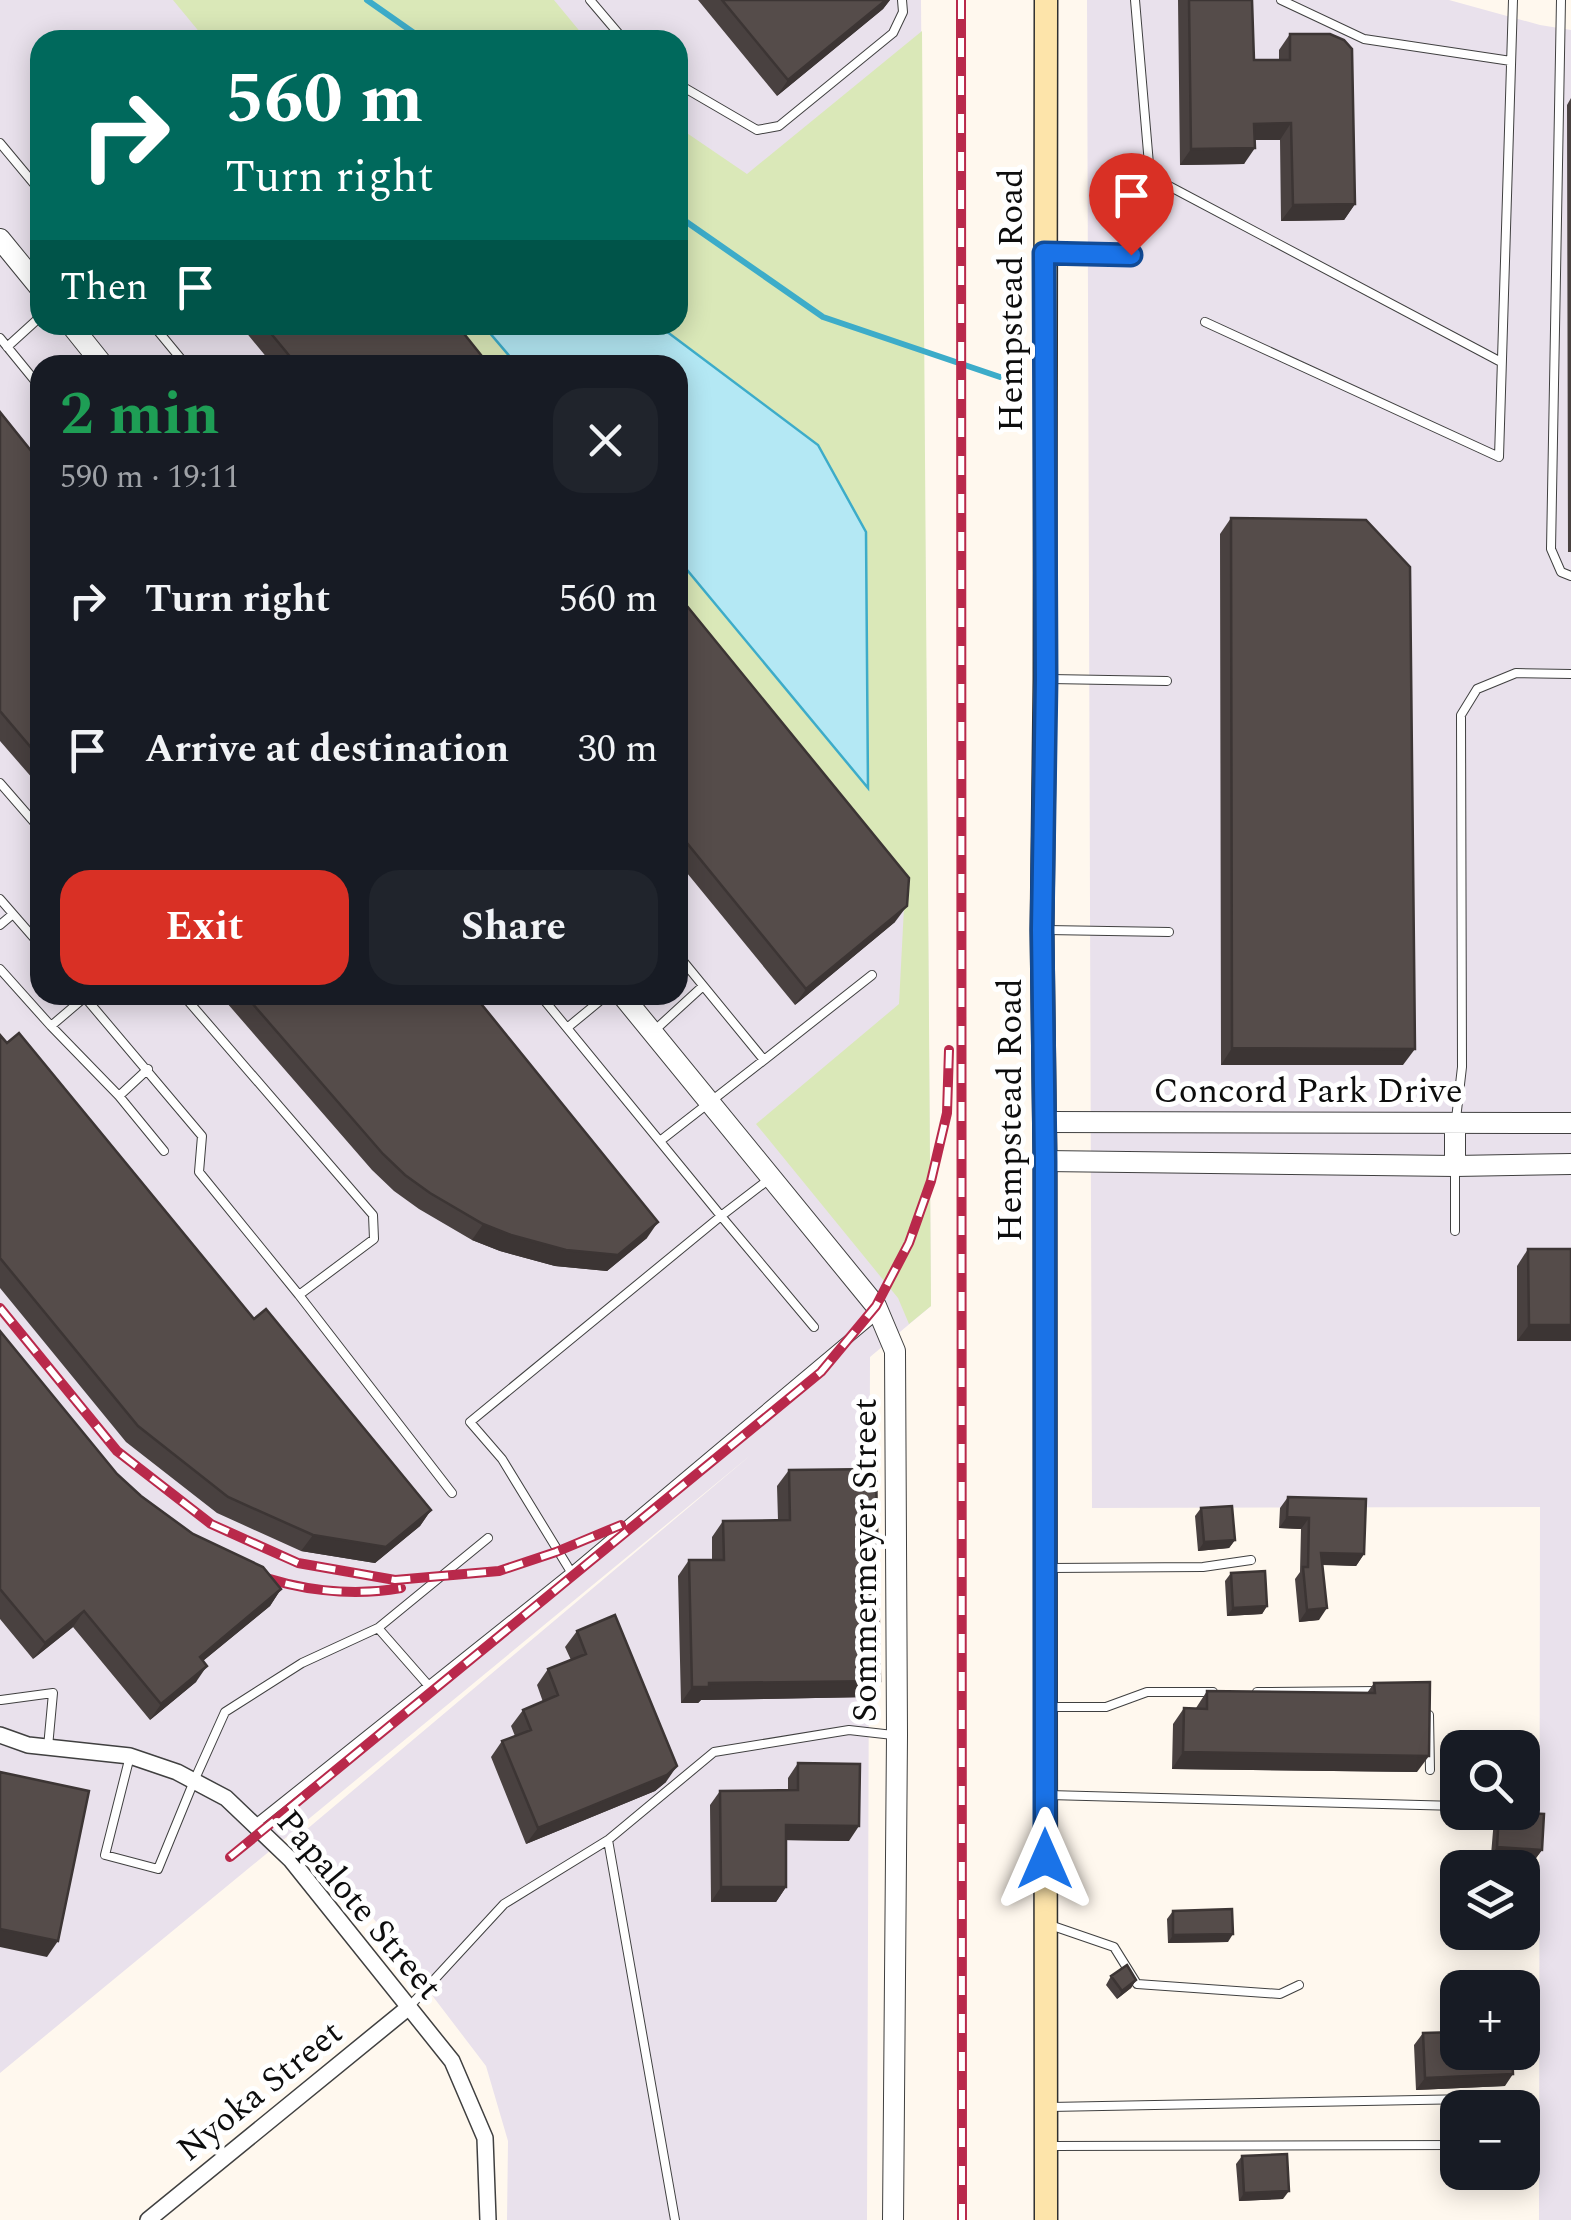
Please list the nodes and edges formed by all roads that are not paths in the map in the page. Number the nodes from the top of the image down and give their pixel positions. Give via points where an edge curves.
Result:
1 (590, 0) edge
2 (902, 0) edge
3 (1046, 0) edge
4 (1135, 0) edge
5 (1280, 0) edge
6 (1513, 0) edge
7 (1561, 0) edge
8 (616, 30) edge
9 (1511, 61) junction
10 (1560, 72) junction
11 (1571, 74) edge
12 (688, 90) edge
13 (0, 143) edge
14 (1150, 176) junction
15 (30, 179) edge
16 (0, 239) edge
17 (1044, 253) junction
18 (30, 268) edge
19 (1205, 322) dead end
20 (30, 327) edge
21 (78, 335) edge
22 (160, 335) edge
23 (0, 338) edge
24 (7, 347) junction
25 (96, 355) edge
26 (178, 355) edge
27 (1501, 362) junction
28 (30, 375) edge
29 (1571, 576) edge
30 (1571, 674) edge
31 (1046, 679) junction
32 (1166, 681) dead end
33 (0, 782) edge
34 (30, 817) edge
35 (0, 898) edge
36 (13, 914) junction
37 (0, 925) edge
38 (1042, 930) junction
39 (1169, 932) dead end
40 (30, 934) edge
41 (688, 967) edge
42 (0, 969) edge
43 (872, 974) dead end
44 (703, 986) junction
45 (688, 1000) edge
46 (30, 1003) edge
47 (32, 1005) edge
48 (74, 1005) edge
49 (92, 1005) edge
50 (192, 1005) edge
51 (548, 1005) edge
52 (595, 1005) edge
53 (630, 1005) edge
54 (682, 1005) edge
55 (51, 1026) junction
56 (567, 1028) junction
57 (653, 1032) junction
58 (764, 1060) junction
59 (148, 1069) junction
60 (119, 1096) junction
61 (710, 1103) junction
62 (1044, 1122) junction
63 (1455, 1123) junction
64 (1571, 1123) edge
65 (660, 1141) junction
66 (164, 1151) dead end
67 (1045, 1161) junction
68 (1571, 1164) edge
69 (1455, 1166) junction
70 (772, 1177) junction
71 (721, 1216) junction
72 (1455, 1232) dead end
73 (299, 1294) junction
74 (880, 1313) junction
75 (814, 1327) dead end
76 (452, 1494) dead end
77 (488, 1538) dead end
78 (1251, 1560) dead end
79 (1045, 1568) junction
80 (570, 1572) junction
81 (378, 1628) junction
82 (428, 1685) junction
83 (1391, 1691) edge
84 (1222, 1692) edge
85 (1241, 1692) edge
86 (0, 1701) edge
87 (1045, 1707) junction
88 (1428, 1711) edge
89 (0, 1736) edge
90 (897, 1736) junction
91 (48, 1747) junction
92 (130, 1756) junction
93 (1430, 1770) edge
94 (194, 1781) junction
95 (1045, 1795) junction
96 (1440, 1806) edge
97 (254, 1825) junction
98 (608, 1840) junction
99 (1046, 1923) junction
100 (1299, 1985) dead end
101 (409, 2007) junction
102 (1440, 2100) edge
103 (1045, 2107) junction
104 (1440, 2145) edge
105 (1046, 2146) junction
106 (148, 2220) edge
107 (488, 2220) edge
108 (675, 2220) edge
109 (893, 2220) edge
110 (1046, 2220) edge

1 - 8 lane
2 - 12 lane via 892,33 779,126 757,130
3 - 17 main road, Hempstead Road
4 - 14 lane
5 - 9 lane via 1364,40
6 - 9 lane
7 - 10 lane
9 - 27 lane
10 - 11 lane
10 - 29 lane via 1551,549
13 - 15 lane
14 - 17 lane via 1130,185 1131,255
14 - 27 lane
16 - 18 street
17 - 31 main road, Hempstead Road
19 - 27 lane via 1499,457
20 - 24 lane
21 - 25 street
22 - 26 lane
23 - 24 lane
24 - 28 lane
30 - 63 lane via 1516,673 1477,689 1460,715 1462,1068
31 - 32 lane
31 - 38 main road, Hempstead Road
33 - 34 lane
35 - 36 lane
36 - 37 lane
36 - 40 lane
38 - 39 lane
38 - 62 main road, Hempstead Road
41 - 44 lane
42 - 46 lane
43 - 58 lane
44 - 45 lane
44 - 58 lane
47 - 55 lane
48 - 55 lane
49 - 59 lane
50 - 73 lane via 373,1215 374,1239
51 - 56 lane
52 - 56 lane
53 - 57 street, Sommermeyer Street
54 - 57 lane
55 - 60 lane
56 - 65 lane
57 - 61 street, Sommermeyer Street
58 - 61 lane
59 - 60 lane
59 - 73 lane via 202,1136 199,1172
60 - 66 lane
61 - 65 lane
61 - 70 street, Sommermeyer Street
62 - 63 street, Concord Park Drive
62 - 67 main road, Hempstead Road
63 - 64 street, Concord Park Drive
63 - 69 street
65 - 71 lane
67 - 69 street, Concord Park Drive
67 - 79 main road, Hempstead Road
68 - 69 street, Concord Park Drive
69 - 72 lane
70 - 71 lane
70 - 74 street, Sommermeyer Street
71 - 75 lane
71 - 80 lane via 470,1422 502,1460
73 - 76 lane
74 - 80 lane
74 - 90 street, Sommermeyer Street via 896,1351
77 - 81 lane
78 - 79 lane via 1203,1567
79 - 87 main road, Hempstead Road
80 - 82 lane
81 - 82 lane
81 - 94 lane via 302,1663 225,1712
82 - 97 lane
83 - 85 lane
84 - 87 lane via 1148,1692 1106,1707
86 - 91 lane via 53,1693
87 - 95 main road, Hempstead Road
88 - 93 lane
89 - 91 street, Papalote Street
90 - 98 lane via 849,1730 714,1752
90 - 109 street, Sommermeyer Street
91 - 92 street, Papalote Street
92 - 94 street, Papalote Street
92 - 94 lane via 105,1855 158,1869
94 - 97 street, Papalote Street via 226,1798
95 - 96 lane
95 - 99 main road, Hempstead Road
97 - 101 street, Papalote Street via 291,1860
98 - 101 lane via 504,1904
98 - 108 lane
99 - 100 lane via 1114,1948 1138,1984 1280,1994
99 - 103 main road, Hempstead Road
101 - 106 street, Nyoka Street
101 - 107 street, Papalote Street via 452,2061 485,2138
102 - 103 lane
103 - 105 main road, Hempstead Road
104 - 105 lane
105 - 110 main road, Hempstead Road

